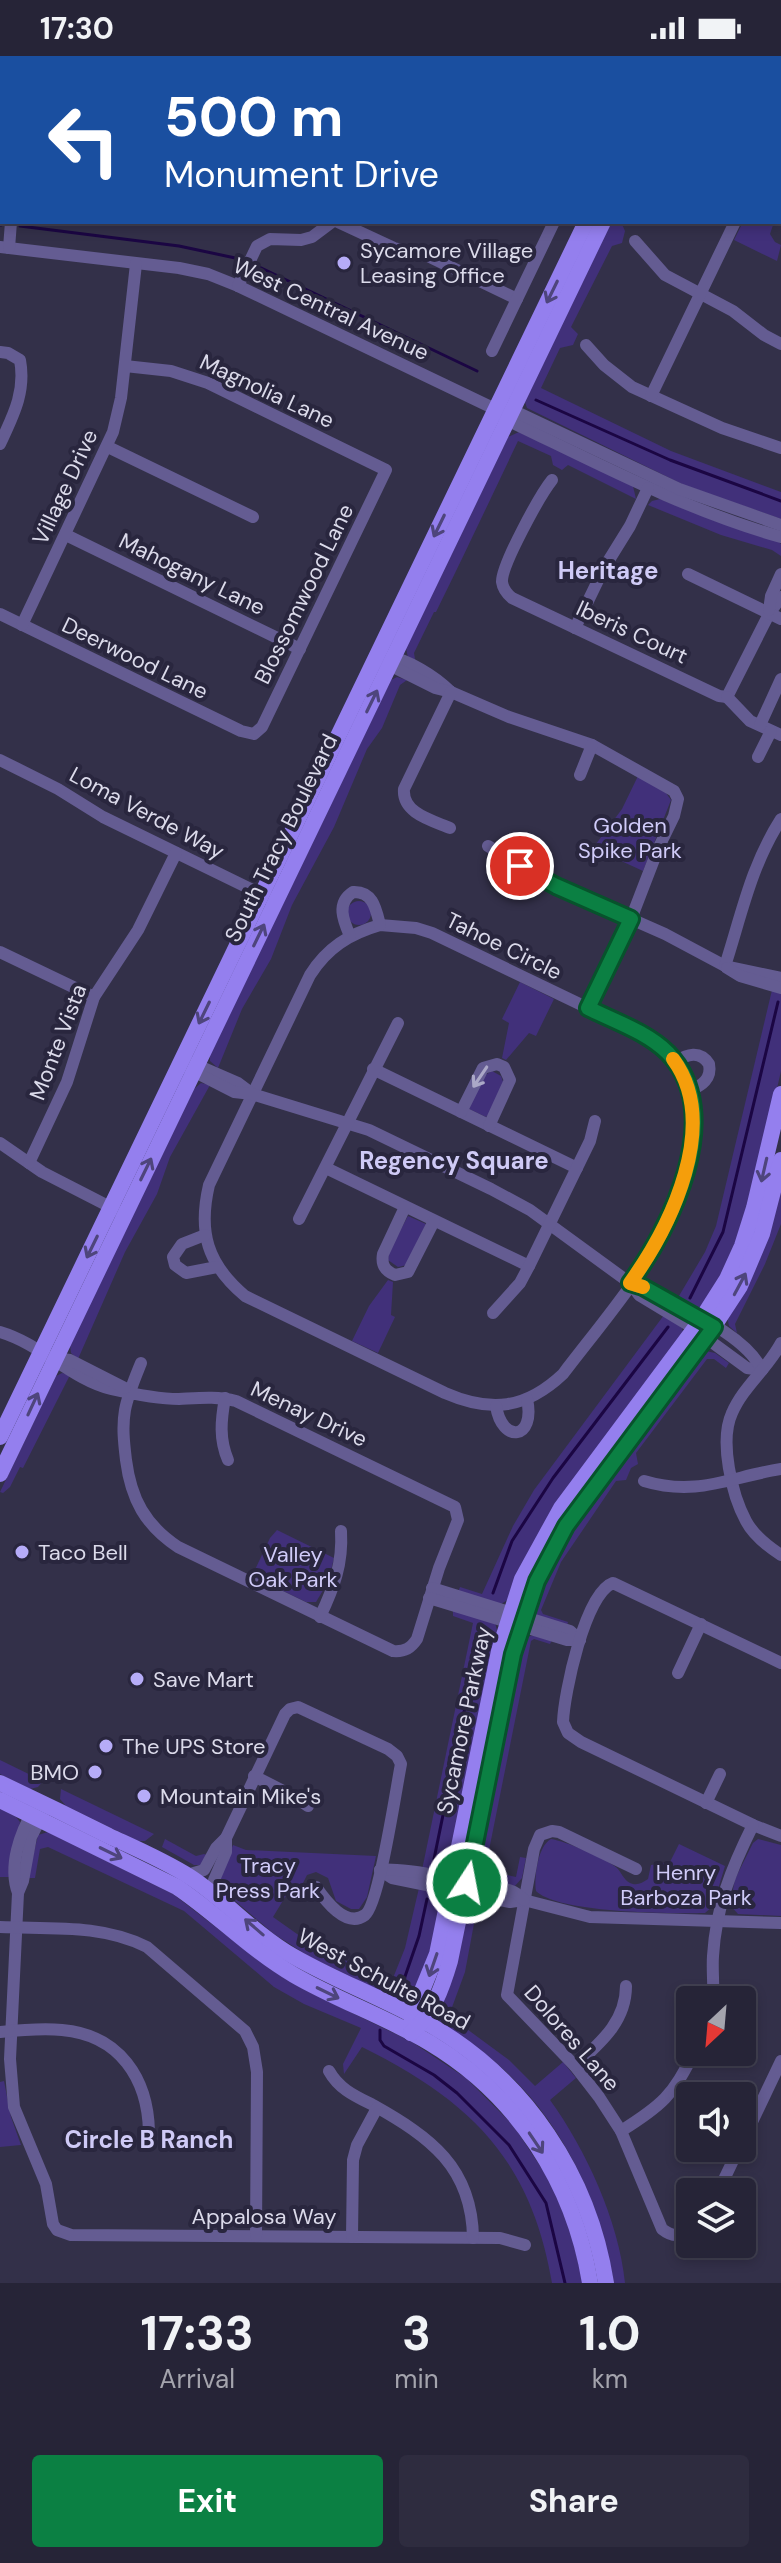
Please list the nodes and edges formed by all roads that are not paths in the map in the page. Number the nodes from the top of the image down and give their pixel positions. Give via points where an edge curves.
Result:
1 (10, 224) edge
2 (329, 224) edge
3 (342, 224) edge
4 (553, 224) edge
5 (585, 224) edge
6 (602, 224) edge
7 (734, 224) edge
8 (635, 241) dead end
9 (4, 247) edge
10 (136, 264) junction
11 (238, 286) junction
12 (700, 294) junction
13 (517, 299) junction
14 (781, 344) edge
15 (586, 345) dead end
16 (492, 351) dead end
17 (0, 352) edge
18 (125, 366) junction
19 (651, 396) junction
20 (505, 413) junction
21 (0, 444) edge
22 (108, 447) junction
23 (781, 448) edge
24 (386, 470) joint
25 (552, 480) dead end
26 (648, 488) junction
27 (253, 517) dead end
28 (781, 525) edge
29 (66, 535) junction
30 (781, 537) edge
31 (688, 574) dead end
32 (781, 574) edge
33 (781, 597) edge
34 (0, 614) edge
35 (775, 616) edge
36 (22, 625) junction
37 (575, 628) junction
38 (300, 649) junction
39 (386, 660) junction
40 (781, 679) edge
41 (451, 692) junction
42 (727, 697) junction
43 (770, 730) edge
44 (254, 734) joint
45 (592, 745) junction
46 (758, 757) dead end
47 (0, 760) edge
48 (580, 775) dead end
49 (781, 819) edge
50 (450, 828) dead end
51 (488, 846) dead end
52 (176, 853) junction
53 (268, 898) junction
54 (631, 919) junction
55 (380, 925) junction
56 (350, 936) junction
57 (0, 952) edge
58 (725, 966) junction
59 (781, 978) edge
60 (781, 988) edge
61 (94, 997) junction
62 (588, 1008) junction
63 (398, 1023) dead end
64 (675, 1062) junction
65 (190, 1066) junction
66 (373, 1069) junction
67 (690, 1091) junction
68 (252, 1094) junction
69 (781, 1094) edge
70 (461, 1112) junction
71 (595, 1121) dead end
72 (347, 1123) junction
73 (489, 1126) junction
74 (0, 1143) edge
75 (781, 1160) edge
76 (29, 1163) junction
77 (326, 1168) junction
78 (577, 1168) junction
79 (405, 1207) junction
80 (118, 1211) junction
81 (299, 1219) dead end
82 (434, 1221) junction
83 (550, 1224) junction
84 (205, 1235) junction
85 (529, 1266) junction
86 (217, 1267) junction
87 (630, 1283) junction
88 (493, 1313) dead end
89 (704, 1328) junction
90 (0, 1332) edge
91 (781, 1343) edge
92 (48, 1354) junction
93 (141, 1363) dead end
94 (762, 1370) junction
95 (131, 1392) junction
96 (225, 1398) junction
97 (527, 1399) junction
98 (496, 1406) junction
99 (0, 1437) edge
100 (228, 1460) dead end
101 (781, 1469) edge
102 (0, 1474) edge
103 (644, 1481) dead end
104 (732, 1481) junction
105 (341, 1531) dead end
106 (781, 1555) edge
107 (431, 1593) junction
108 (320, 1617) junction
109 (515, 1619) junction
110 (701, 1624) junction
111 (580, 1640) junction
112 (781, 1663) edge
113 (678, 1673) dead end
114 (720, 1774) dead end
115 (254, 1776) junction
116 (0, 1783) edge
117 (0, 1800) edge
118 (706, 1803) junction
119 (308, 1806) dead end
120 (39, 1810) junction
121 (753, 1825) junction
122 (781, 1836) edge
123 (226, 1838) junction
124 (636, 1869) dead end
125 (380, 1870) junction
126 (187, 1875) junction
127 (459, 1886) junction
128 (316, 1887) dead end
129 (215, 1895) junction
130 (524, 1900) junction
131 (718, 1921) junction
132 (781, 1923) edge
133 (0, 1927) edge
134 (16, 1927) junction
135 (626, 1986) dead end
136 (713, 1986) edge
137 (418, 2018) junction
138 (5, 2031) edge
139 (411, 2033) junction
140 (781, 2061) edge
141 (575, 2066) junction
142 (687, 2066) edge
143 (329, 2071) dead end
144 (377, 2108) junction
145 (756, 2114) edge
146 (621, 2131) junction
147 (149, 2132) dead end
148 (676, 2235) edge
149 (256, 2236) junction
150 (352, 2237) junction
151 (473, 2238) junction
152 (525, 2245) dead end
153 (590, 2283) edge
154 (606, 2283) edge

1 - 9 street
2 - 11 street via 312,237 270,239 257,246
3 - 13 street via 394,248 426,255
4 - 13 street
5 -> 20 main road, South Tracy Boulevard
6 - 20 main road, South Tracy Boulevard
7 - 12 street
8 - 12 street via 665,275
9 - 10 street, West Central Avenue
10 - 11 street, West Central Avenue via 193,271
10 - 18 street, Village Drive
11 - 20 street, West Central Avenue
12 - 14 street
12 - 19 street
13 - 16 street
15 - 19 street via 617,377
17 - 21 street via 20,360 23,377 20,399
18 - 22 street, Village Drive
18 - 24 street, Magnolia Lane via 171,371 208,383
19 - 23 street
20 - 26 street, West Central Avenue
20 - 28 street, West Central Avenue via 679,489
20 - 39 main road, South Tracy Boulevard
22 - 27 street
22 - 29 street, Village Drive
24 - 38 street, Blossomwood Lane
25 - 37 street, Iberis Court via 502,580 512,598
26 - 30 street, West Central Avenue
26 - 37 street
29 - 36 street, Village Drive
29 - 38 street, Mahogany Lane
31 - 35 street
32 - 35 street via 771,596
33 - 35 street
34 - 36 street, Deerwood Lane
35 - 42 street
36 - 44 street, Deerwood Lane
37 - 42 street, Iberis Court
38 - 44 street, Blossomwood Lane
39 - 41 street
39 - 53 main road, South Tracy Boulevard
40 - 43 street
41 - 45 street
41 - 50 street via 404,789 413,811
42 - 43 street, Iberis Court via 744,716
43 - 46 street
45 - 48 street
45 - 54 street via 665,785 678,799
47 - 52 street, Loma Verde Way
49 - 58 street via 747,888
51 - 54 street via 556,886
52 - 53 street, Loma Verde Way
52 - 61 street, Monte Vista via 138,930
53 - 65 main road, South Tracy Boulevard
54 - 58 street
54 - 62 street
55 - 56 street, Tahoe Circle
55 - 56 street via 372,900 353,892 342,908
55 - 62 street, Tahoe Circle via 432,933
56 - 68 street, Tahoe Circle via 326,953 310,975
57 - 61 street
58 - 59 street
58 - 60 street
61 - 76 street, Monte Vista via 67,1082
62 - 64 street, Tahoe Circle via 656,1043
63 - 66 street
64 - 67 street, Tahoe Circle
64 - 67 street via 687,1054 709,1064 708,1077
65 - 68 street via 234,1092
65 - 80 main road, South Tracy Boulevard
66 - 70 street
66 - 72 street
67 - 87 street, Tahoe Circle via 692,1137 675,1203 657,1244
68 - 72 street
68 - 84 street, Tahoe Circle via 209,1185
69 -> 89 main road, Sycamore Parkway via 749,1226
70 - 73 street
73 -> 70 street via 510,1080 504,1067 483,1068
71 - 78 street
72 - 77 street
72 - 83 street via 401,1144
73 - 78 street
74 - 76 street
89 -> 75 main road, Sycamore Parkway via 740,1286 768,1216
76 - 80 street
77 - 79 street
77 - 81 street
78 - 83 street
79 - 82 street
79 - 82 street via 383,1254 387,1272 408,1272
80 - 92 main road, South Tracy Boulevard
82 - 85 street
83 - 85 street
83 - 87 street
84 - 86 street, Tahoe Circle
84 - 86 street via 182,1244 173,1257 175,1265 186,1273
85 - 88 street
86 - 98 street, Tahoe Circle via 245,1296 274,1311 456,1398
87 - 89 street
87 - 97 street, Tahoe Circle via 563,1374
89 - 94 street via 747,1368
89 - 109 main road, Sycamore Parkway via 561,1508 534,1554
90 - 92 street, Menay Drive
91 - 94 street
92 - 95 street, Menay Drive via 108,1389
92 - 99 main road, South Tracy Boulevard
102 -> 92 main road, South Tracy Boulevard
93 - 95 street
94 - 104 street via 731,1414 727,1452
95 - 96 street, Menay Drive
95 - 108 street via 123,1440 129,1485 148,1522 178,1547
96 - 100 street via 221,1421
96 - 107 street, Menay Drive via 449,1503 458,1513 456,1528
97 - 98 street, Tahoe Circle
97 - 98 street via 529,1422 518,1432 503,1427
101 - 104 street
103 - 104 street via 670,1488
104 - 106 street via 746,1522
105 - 108 street via 340,1567
107 - 108 street via 417,1639 402,1652
107 - 109 street
109 - 111 street
109 - 127 main road, Sycamore Parkway
110 - 111 street via 620,1585 608,1585
110 - 112 street
110 - 113 street
111 - 118 street via 564,1727 574,1738
114 - 118 street
115 - 119 street
115 - 123 street
115 - 125 street via 285,1714 298,1707 388,1749 401,1764
116 - 120 main road, West Schulte Road
117 - 120 main road, West Schulte Road
118 - 121 street
120 - 126 main road, West Schulte Road
120 - 134 street via 23,1831 14,1868
120 -> 139 main road, West Schulte Road via 177,1887 293,1974
121 - 122 street
121 - 131 street via 726,1883
123 - 126 street via 204,1870
123 - 129 street
124 - 130 street via 559,1832 546,1832 537,1841
125 - 127 street via 394,1868
125 - 128 street via 372,1904 361,1918 341,1914
126 - 129 main road, West Schulte Road
127 - 130 street via 510,1902
127 - 137 main road, Sycamore Parkway
137 -> 129 main road, West Schulte Road via 281,1949
130 - 131 street via 590,1917
130 - 141 street, Dolores Lane via 507,1995
131 - 132 street
131 - 136 street
133 - 134 street
134 - 138 street
134 - 149 street via 128,1938 147,1947 245,2031 257,2072
135 - 141 street via 616,2024
137 - 139 main road, Sycamore Parkway
137 - 154 main road, West Schulte Road via 490,2068 540,2122 585,2202
138 - 147 street via 61,2029 109,2046 139,2078
138 - 149 street, Appalosa Way via 14,2107 46,2184 57,2230 71,2235
139 -> 153 main road, West Schulte Road via 477,2077 530,2135 570,2207
140 - 145 street
141 - 146 street, Dolores Lane
142 - 146 street via 664,2102
143 - 144 street via 343,2089
144 - 150 street via 353,2160
144 - 151 street via 422,2136 457,2173 471,2207
146 - 148 street, Dolores Lane via 662,2229
149 - 150 street, Appalosa Way
150 - 151 street, Appalosa Way
151 - 152 street, Appalosa Way

